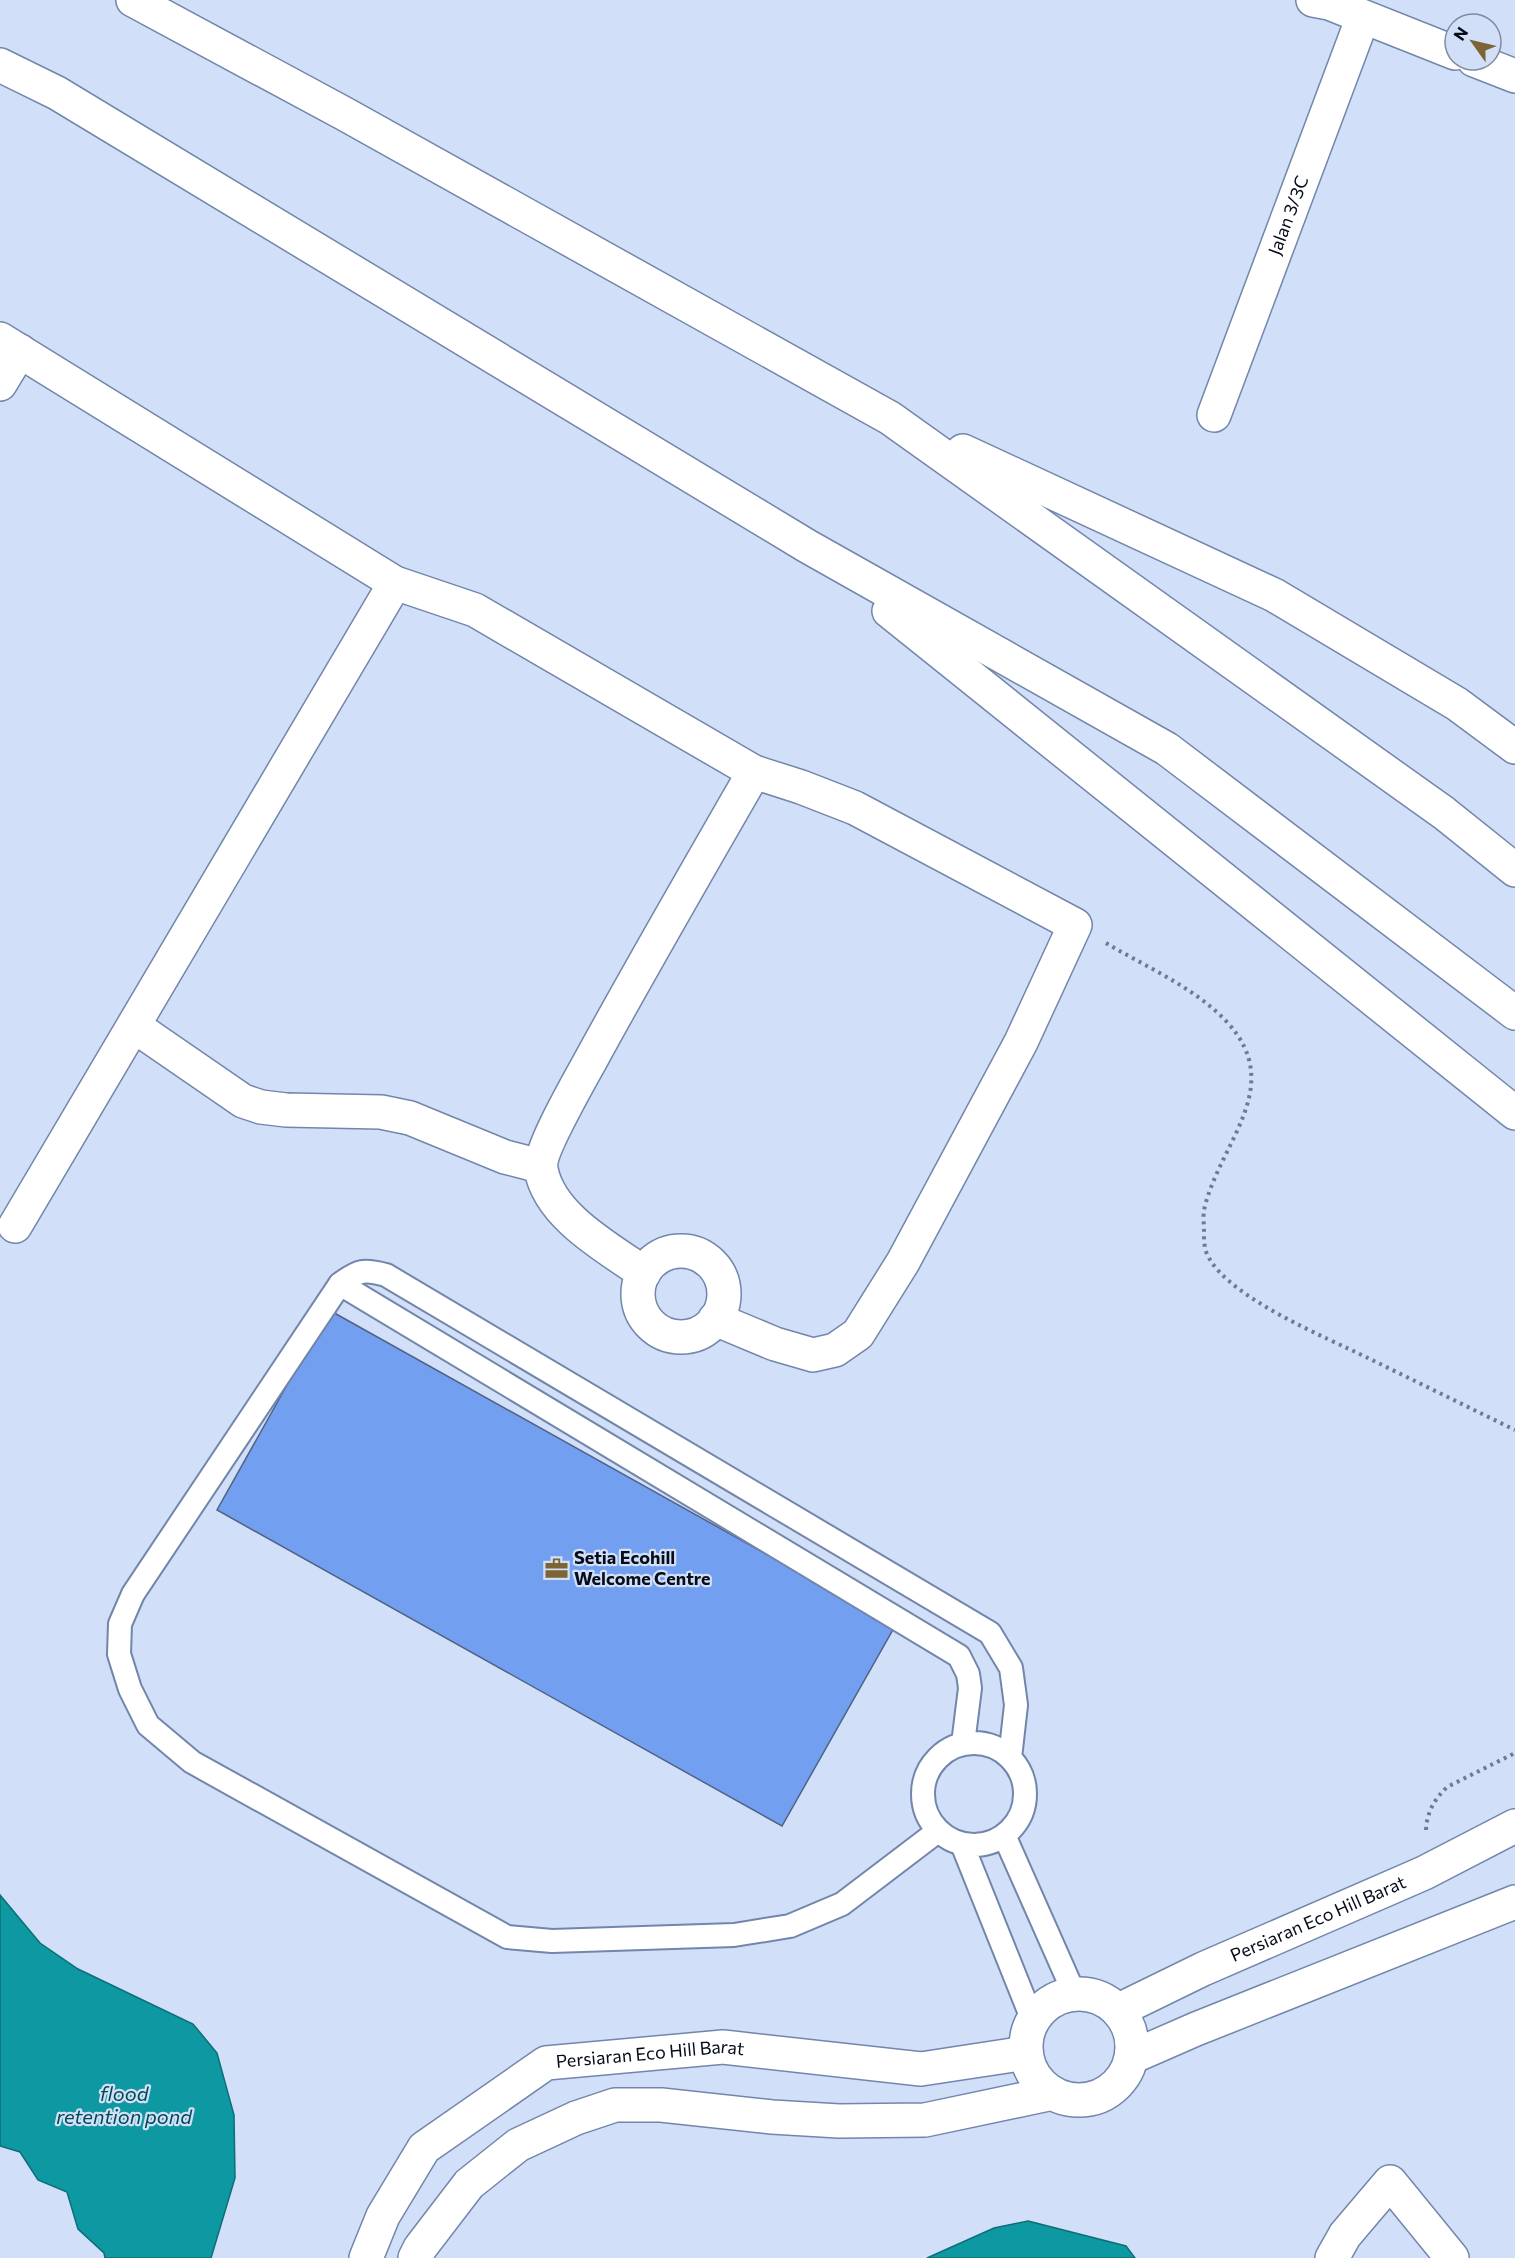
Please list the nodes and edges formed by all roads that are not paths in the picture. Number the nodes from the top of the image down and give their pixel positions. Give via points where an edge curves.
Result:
1 (133, 0) edge
2 (1313, 0) edge
3 (1363, 17) junction
4 (1443, 48) edge
5 (0, 65) edge
6 (10, 345) edge
7 (0, 384) edge
8 (1214, 415) dead end
9 (891, 418) junction
10 (807, 546) junction
11 (395, 583) junction
12 (1515, 747) edge
13 (754, 772) junction
14 (1515, 870) edge
15 (1515, 1013) edge
16 (134, 1026) junction
17 (1515, 1113) edge
18 (540, 1166) junction
19 (15, 1226) dead end
20 (644, 1274) junction
21 (340, 1284) junction
22 (715, 1319) junction
23 (963, 1744) junction
24 (1010, 1758) junction
25 (1515, 1826) edge
26 (938, 1831) junction
27 (1004, 1834) junction
28 (962, 1844) junction
29 (1515, 1902) edge
30 (1074, 1993) junction
31 (1119, 2010) junction
32 (1033, 2020) junction
33 (1026, 2053) junction
34 (1132, 2057) junction
35 (1053, 2093) junction
36 (366, 2258) edge
37 (415, 2258) edge
38 (1332, 2258) edge
39 (1452, 2258) edge

1 - 9 street
2 - 3 street
3 - 4 street
3 - 8 street, Jalan 3/3C
5 - 10 street via 57,93
6 - 7 street
6 - 11 street
9 - 12 street via 1274,595 1457,704
9 - 14 street via 1435,806
10 - 15 street via 1167,749
10 - 17 street
11 - 13 street via 475,610
11 - 16 street
13 - 18 street via 563,1111
13 - 22 street via 855,808 1075,925 1016,1052 903,1262 858,1334 835,1350 813,1355
16 - 18 street via 243,1101 286,1110 381,1112 410,1118 505,1157
16 - 19 street
18 - 20 street via 550,1195 563,1211
20 - 22 street via 638,1297 641,1311 661,1333 691,1336
20 - 22 street via 657,1258 671,1252 700,1255 712,1264 722,1284 722,1306
21 - 23 lane via 959,1656 970,1688
21 - 24 lane via 354,1273 368,1270 386,1275 990,1633 1011,1668 1016,1705
21 - 26 lane via 133,1594 120,1624 119,1654 130,1689 148,1725 192,1762 507,1937 552,1941 734,1935 790,1926 842,1904
23 - 24 lane via 980,1743
23 - 26 lane via 948,1749 927,1773 923,1803
24 - 27 lane via 1020,1772 1023,1806 1016,1822
25 - 31 street, Persiaran Eco Hill Barat via 1424,1873
26 - 28 lane
27 - 28 lane via 991,1842
27 - 30 lane
28 - 32 lane
29 - 34 street
30 - 31 street via 1106,2000
30 - 32 street via 1043,2007
31 - 34 street via 1133,2041
32 - 33 street
33 - 35 street via 1030,2069
33 - 36 street, Persiaran Eco Hill Barat via 921,2069 723,2047 546,2063 424,2148 383,2216
34 - 35 street via 1116,2086 1101,2096 1069,2100
35 - 37 street via 925,2120 839,2121 661,2105 615,2105 518,2145 469,2184
38 - 39 street via 1345,2235 1390,2182

